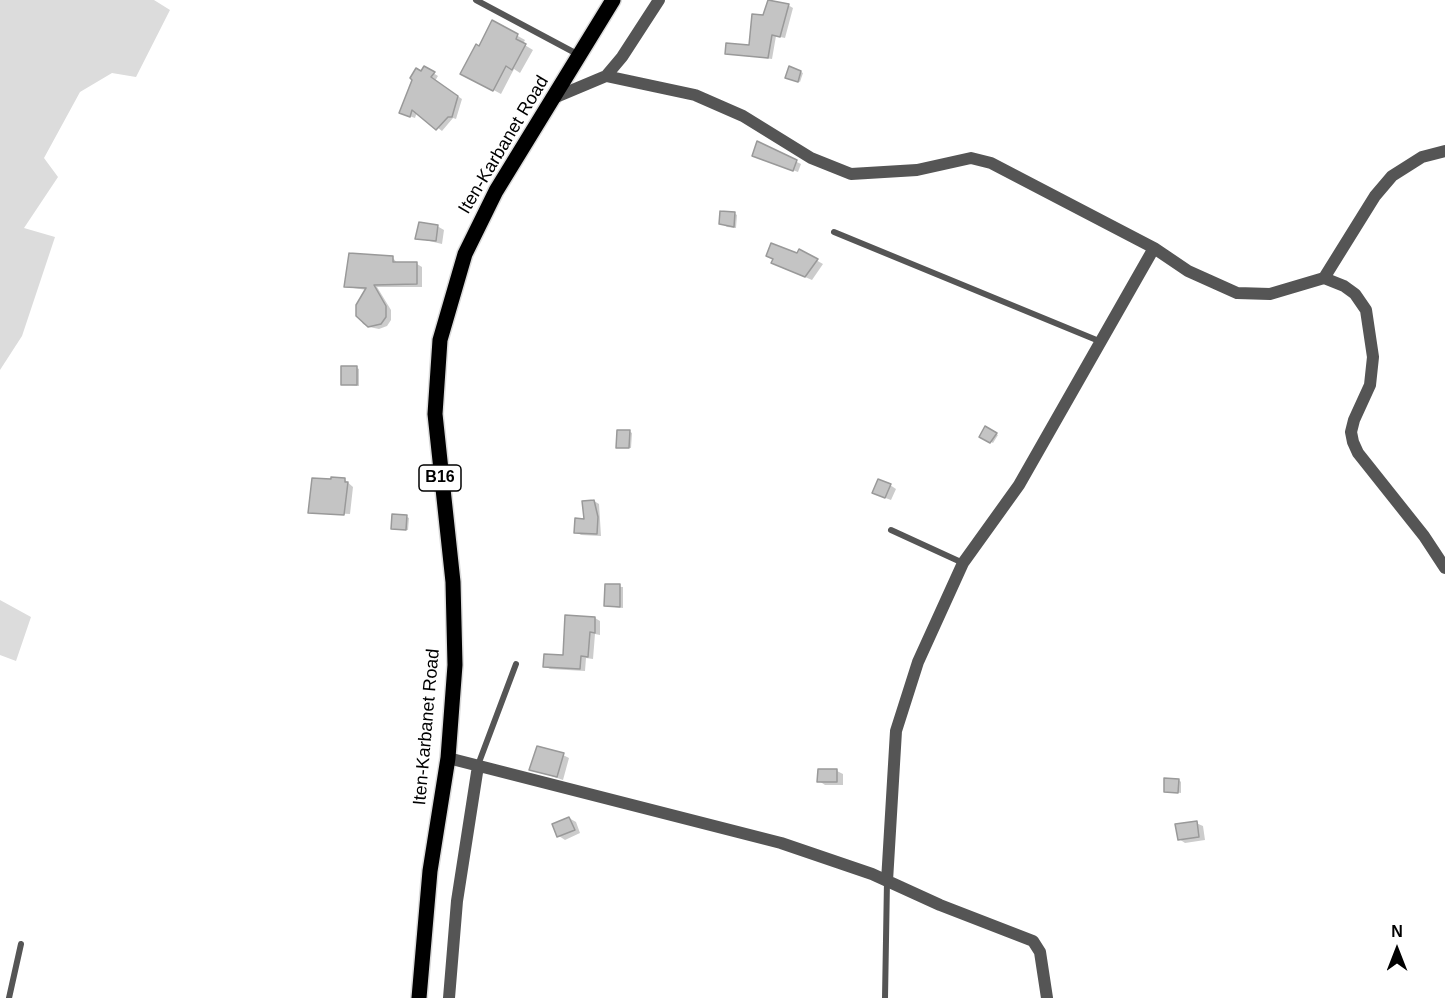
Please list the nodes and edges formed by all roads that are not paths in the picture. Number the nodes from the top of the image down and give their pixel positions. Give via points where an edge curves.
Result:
1 (476, 0) edge
2 (614, 0) edge
3 (659, 0) edge
4 (580, 56) junction
5 (606, 76) junction
6 (556, 97) junction
7 (1445, 151) edge
8 (834, 232) dead end
9 (1154, 248) junction
10 (1324, 278) junction
11 (1099, 342) junction
12 (891, 530) dead end
13 (963, 563) junction
14 (1445, 568) edge
15 (516, 664) dead end
16 (448, 758) junction
17 (478, 766) junction
18 (887, 881) junction
19 (21, 944) dead end
20 (9, 998) edge
21 (419, 998) edge
22 (449, 998) edge
23 (885, 998) edge
24 (1047, 998) edge

1 - 4 lane
2 - 4 main road, Iten-Karbanet Road / B16
3 - 5 street
4 - 6 main road, Iten-Karbanet Road / B16
5 - 6 street
5 - 9 street via 695,95 743,116 811,158 851,174 917,170 971,158 991,163
6 - 16 main road, Iten-Karbanet Road / B16 via 496,191 465,254 440,340 435,414 453,582 455,665
7 - 10 street via 1422,157 1392,176
8 - 11 lane
9 - 10 street via 1188,271 1237,293 1270,294
9 - 11 street
10 - 14 street via 1350,290 1366,310 1373,357 1370,386 1353,426 1353,442
11 - 13 street via 1019,485
12 - 13 lane
13 - 18 street via 918,662 896,731
15 - 17 lane
16 - 17 street
16 - 21 main road, Iten-Karbanet Road / B16 via 430,871
17 - 18 street via 781,843
17 - 22 street via 457,901
18 - 23 lane
18 - 24 street via 1033,941 1040,952
19 - 20 lane

